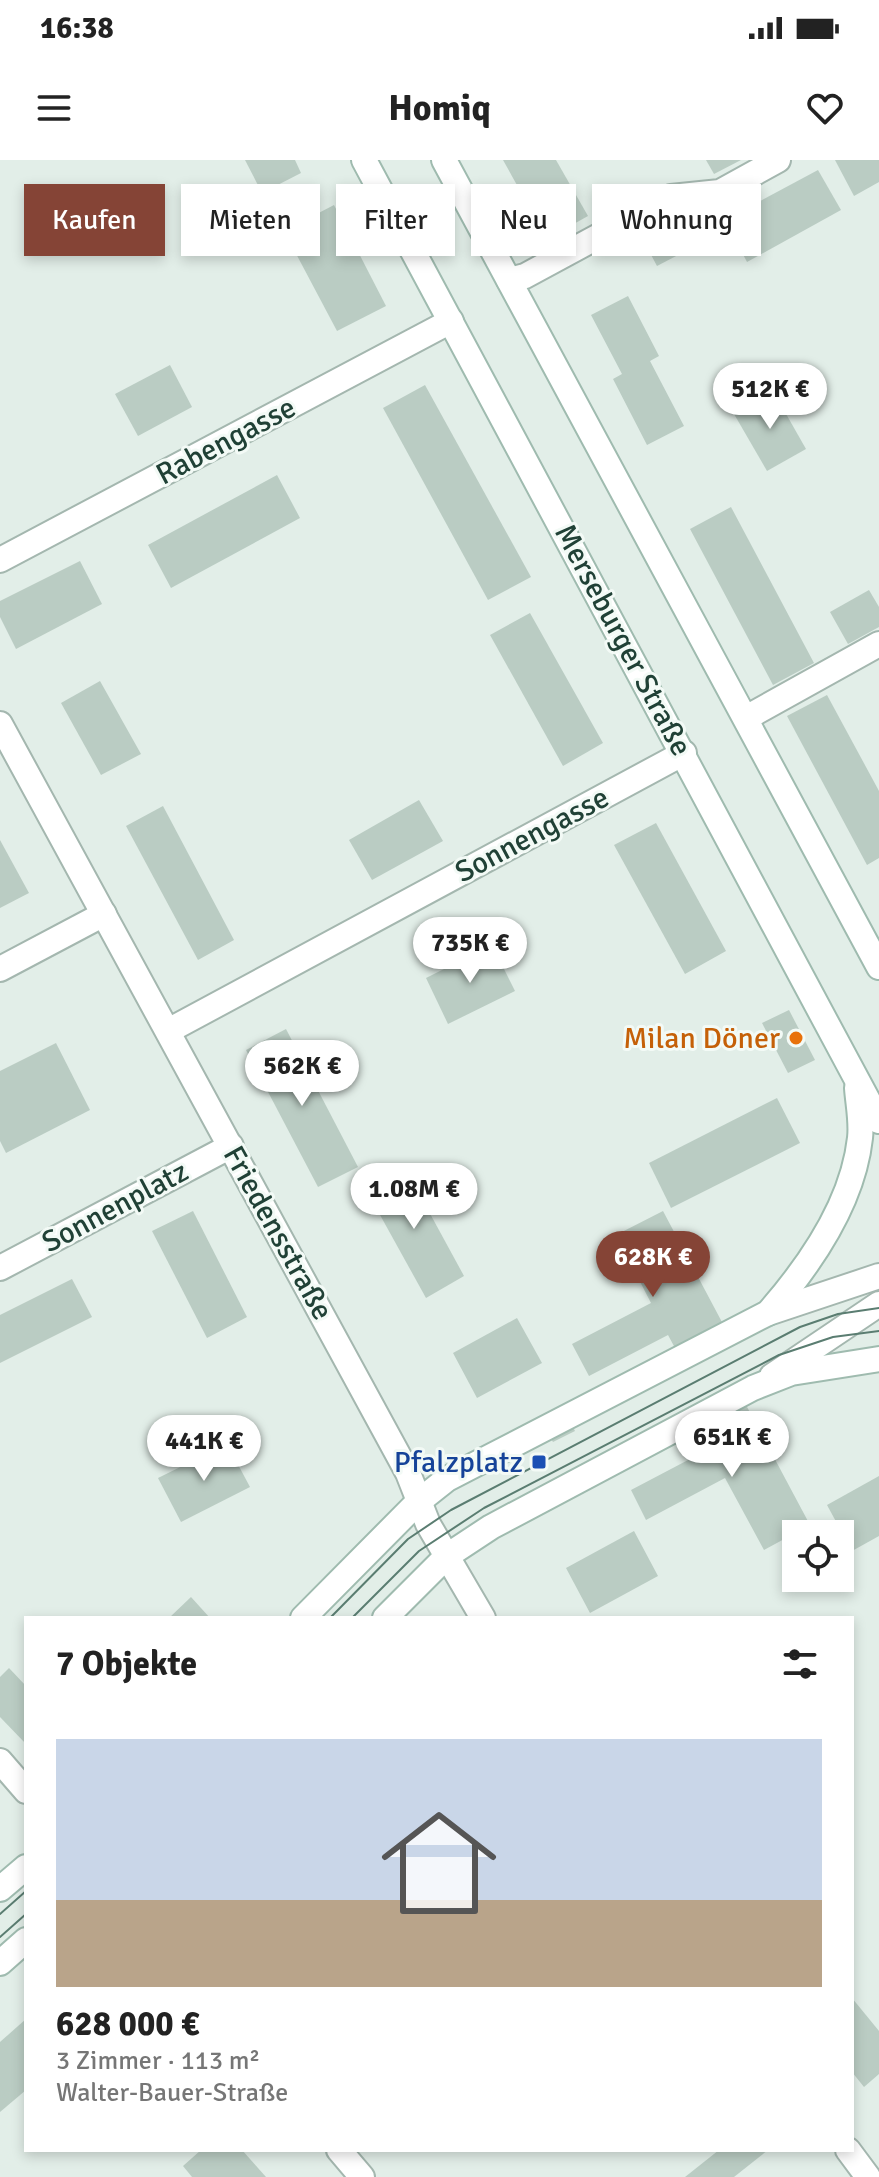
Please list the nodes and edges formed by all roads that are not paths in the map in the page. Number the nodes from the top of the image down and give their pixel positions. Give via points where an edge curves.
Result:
1 (364, 160) edge
2 (444, 160) edge
3 (778, 160) edge
4 (509, 280) junction
5 (451, 321) junction
6 (0, 560) edge
7 (879, 644) edge
8 (746, 718) junction
9 (0, 724) edge
10 (684, 753) junction
11 (104, 914) junction
12 (879, 967) edge
13 (0, 969) edge
14 (168, 1031) junction
15 (856, 1077) junction
16 (879, 1121) edge
17 (231, 1146) junction
18 (0, 1268) edge
19 (879, 1276) edge
20 (879, 1304) edge
21 (768, 1313) junction
22 (879, 1359) edge
23 (753, 1388) junction
24 (418, 1502) junction
25 (447, 1556) junction
26 (305, 1616) edge
27 (387, 1616) edge
28 (482, 1616) edge
29 (0, 1761) edge
30 (24, 1789) edge
31 (24, 1869) edge
32 (0, 1889) edge
33 (24, 1942) edge
34 (0, 1963) edge
35 (341, 2152) edge
36 (849, 2152) edge
37 (362, 2177) edge
38 (868, 2177) edge

1 - 5 street, Merseburger Straße
2 - 4 street
3 - 4 street via 720,192 671,197
4 - 8 street
5 - 6 street, Rabengasse
5 - 10 street, Merseburger Straße
7 - 8 street
8 - 12 street
9 - 11 street, Friedensstraße
10 - 14 street, Sonnengasse
10 - 15 street, Merseburger Straße
11 - 13 street
11 - 14 street, Friedensstraße
14 - 17 street, Friedensstraße
15 - 16 street, Merseburger Straße
15 - 21 street via 860,1137 848,1180 826,1236
17 - 18 street, Sonnenplatz
17 - 24 street, Friedensstraße via 408,1473
19 - 21 street
20 - 23 street
21 - 24 street via 485,1457
22 - 23 street via 791,1373
23 - 25 street via 491,1527
24 - 25 street, Friedensstraße
24 - 26 street
25 - 27 street
25 - 28 street, Friedensstraße
29 - 30 street
31 - 32 street
33 - 34 street
35 - 37 street
36 - 38 street

